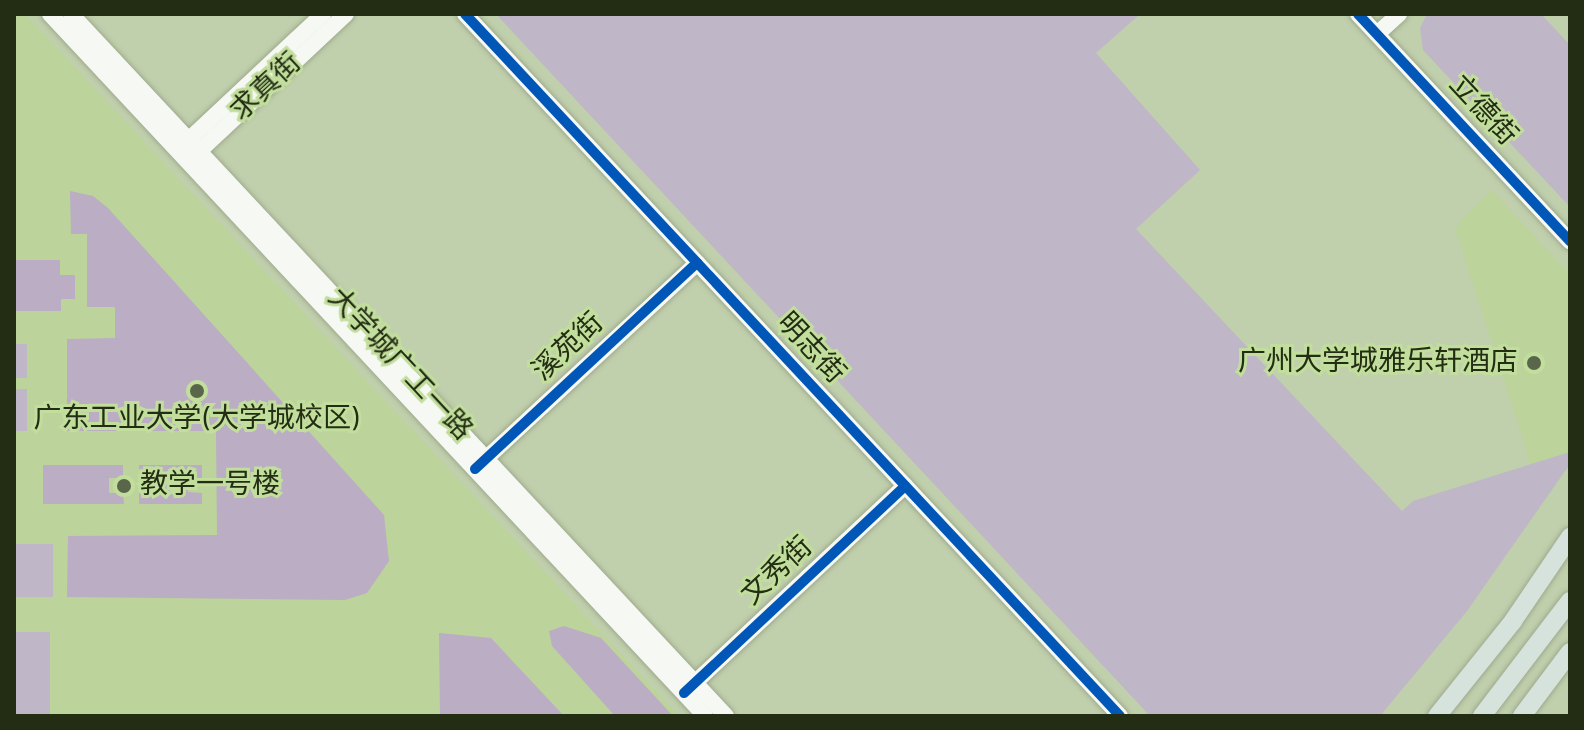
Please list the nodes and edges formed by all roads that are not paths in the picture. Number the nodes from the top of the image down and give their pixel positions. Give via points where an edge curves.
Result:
1 (50, 14) edge
2 (71, 14) edge
3 (323, 14) edge
4 (346, 14) edge
5 (465, 14) edge
6 (1358, 14) edge
7 (1399, 14) edge
8 (1377, 34) junction
9 (188, 151) junction
10 (1570, 241) edge
11 (697, 263) junction
12 (481, 464) junction
13 (905, 486) junction
14 (1570, 537) edge
15 (1570, 601) edge
16 (1570, 652) edge
17 (689, 688) junction
18 (705, 716) edge
19 (726, 716) edge
20 (1120, 716) edge
21 (1437, 716) edge
22 (1482, 716) edge
23 (1522, 716) edge

1 - 9 street, 大学城广工一路
2 - 9 street, 大学城广工一路
3 - 9 street, 求真街
4 - 9 street, 求真街
5 - 11 street, 明志街
6 - 8 street, 立德街
7 - 8 street
8 - 10 street, 立德街
9 - 12 street, 大学城广工一路
11 - 12 street, 溪苑街
11 - 13 street, 明志街
12 - 17 street, 大学城广工一路
13 - 17 street, 文秀街
13 - 20 street, 明志街
14 - 21 main road via 1513,621
15 - 22 main road
16 - 23 main road
17 - 18 street, 大学城广工一路
17 - 19 street, 大学城广工一路

